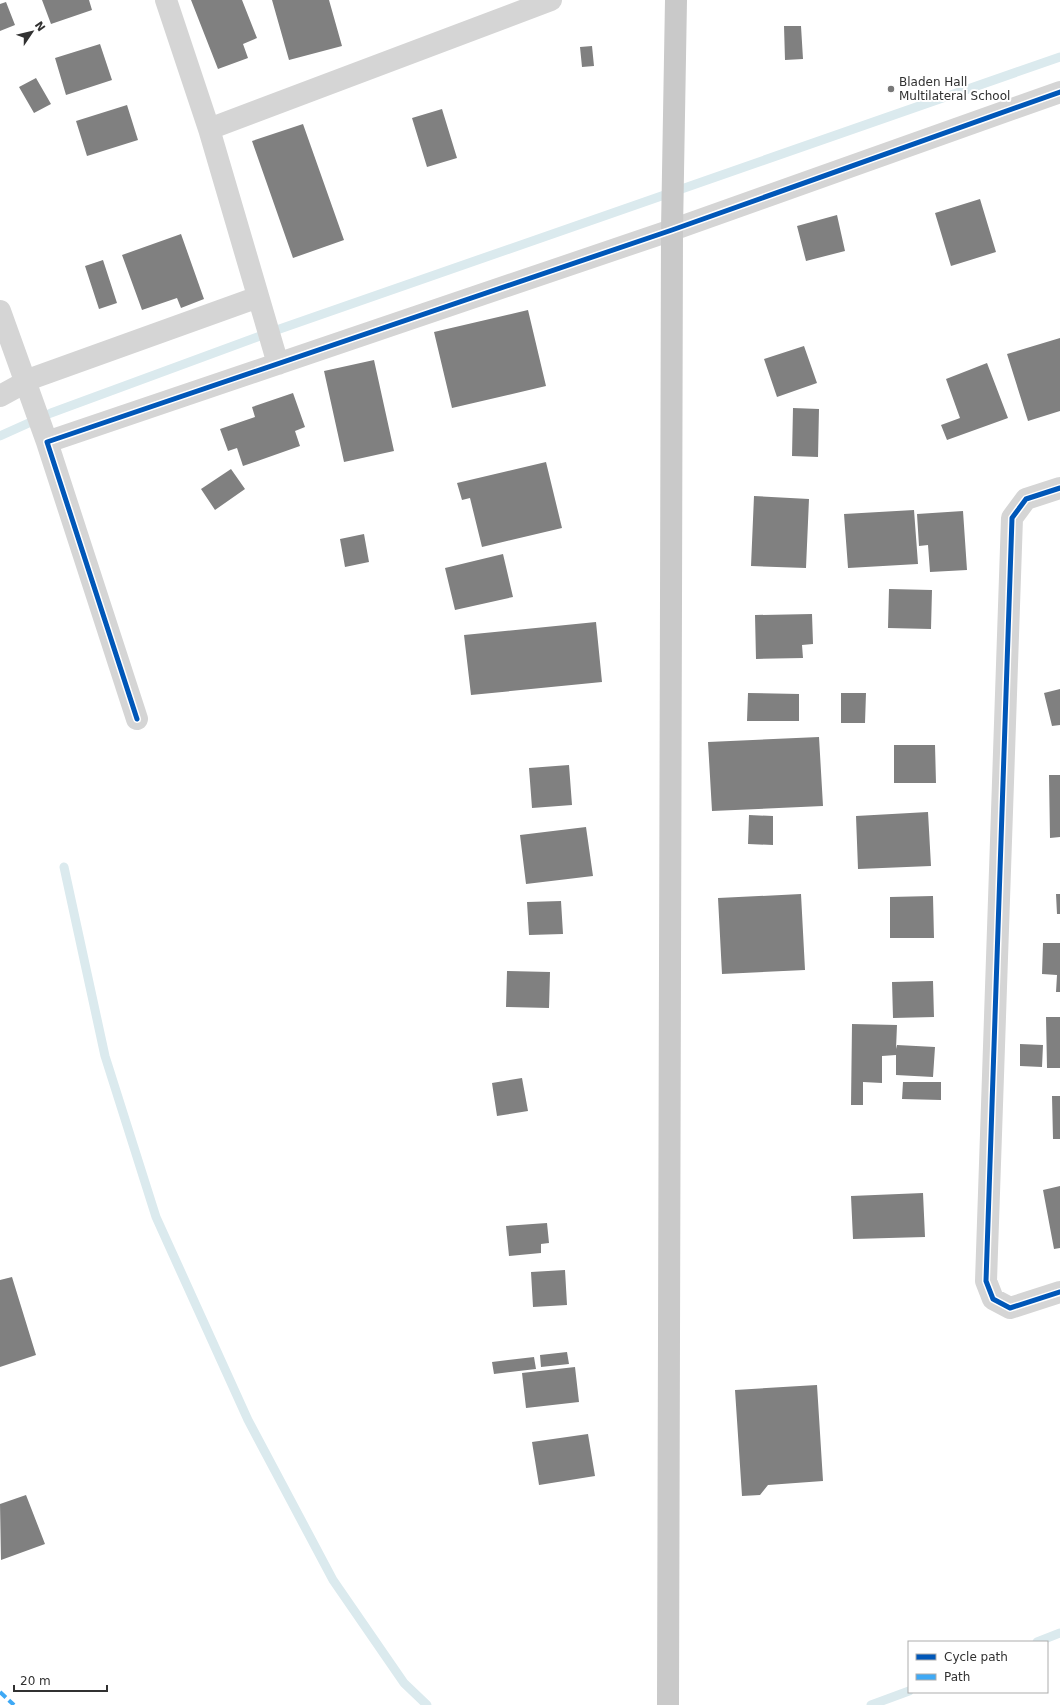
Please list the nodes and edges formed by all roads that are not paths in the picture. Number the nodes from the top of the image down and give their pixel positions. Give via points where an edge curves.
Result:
1 (166, 0) edge
2 (551, 0) edge
3 (676, 0) edge
4 (1060, 92) edge
5 (209, 129) junction
6 (672, 230) junction
7 (258, 297) junction
8 (0, 311) edge
9 (278, 364) junction
10 (26, 382) junction
11 (0, 396) edge
12 (47, 442) junction
13 (1060, 488) edge
14 (137, 719) dead end
15 (1060, 1292) edge
16 (668, 1695) edge

1 - 5 street
2 - 5 street
3 - 6 main road
4 - 6 street
5 - 7 street
6 - 9 street
6 - 16 main road
7 - 9 street
7 - 10 street
8 - 10 street
9 - 12 street
10 - 11 street
10 - 12 street
12 - 14 street
13 - 15 street via 1026,499 1012,518 986,1281 993,1299 1010,1308

